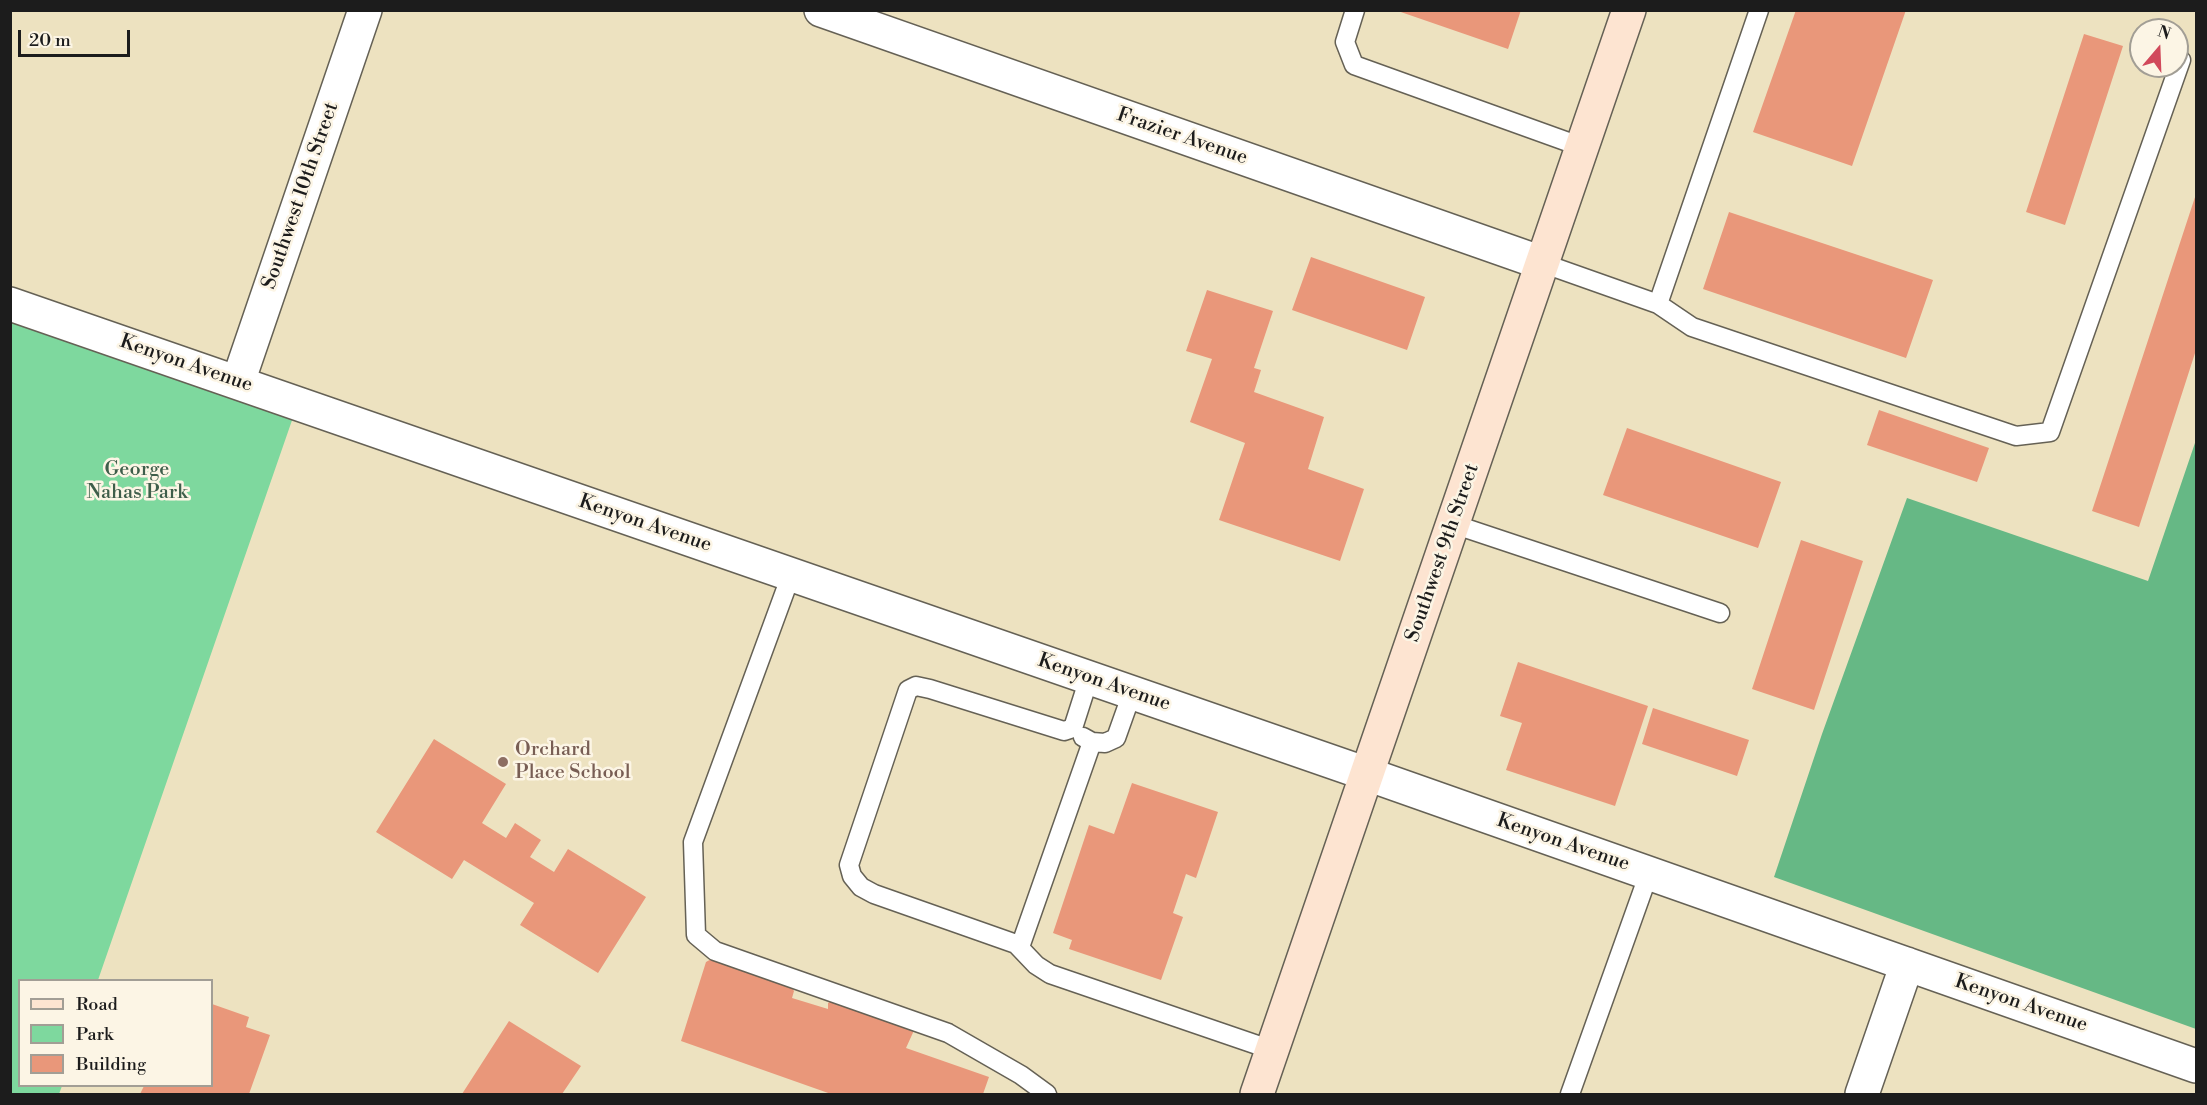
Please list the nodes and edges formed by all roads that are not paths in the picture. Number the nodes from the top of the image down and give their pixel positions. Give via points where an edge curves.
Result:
1 (365, 10) edge
2 (821, 10) edge
3 (1355, 10) edge
4 (1629, 10) edge
5 (1759, 10) edge
6 (2175, 78) edge
7 (1582, 147) junction
8 (1542, 263) junction
9 (1659, 303) junction
10 (10, 304) edge
11 (238, 382) junction
12 (1453, 524) junction
13 (791, 575) junction
14 (1720, 613) dead end
15 (1089, 678) junction
16 (1132, 693) junction
17 (1073, 728) junction
18 (1092, 742) junction
19 (1366, 774) junction
20 (1648, 873) junction
21 (1020, 947) junction
22 (1907, 964) junction
23 (1272, 1050) junction
24 (2196, 1066) edge
25 (1047, 1095) edge
26 (1257, 1095) edge
27 (1569, 1095) edge
28 (1862, 1095) edge

1 - 11 street, Southwest 10th Street
2 - 8 street, Frazier Avenue
3 - 7 lane via 1345,42 1354,65
4 - 7 main road, Southwest 9th Street
5 - 9 lane
6 - 9 lane via 2050,432 2016,436 1692,327
7 - 8 main road, Southwest 9th Street
8 - 9 lane
8 - 12 main road, Southwest 9th Street
10 - 11 street, Kenyon Avenue
11 - 13 street, Kenyon Avenue
12 - 14 lane
12 - 19 main road, Southwest 9th Street
13 - 15 street, Kenyon Avenue
13 - 25 lane via 693,843 696,935 715,951 948,1033 1021,1075
15 - 16 street, Kenyon Avenue
15 - 17 lane
16 - 18 lane via 1116,738 1105,743
16 - 19 street, Kenyon Avenue
17 - 18 lane
17 - 21 lane via 1056,729 930,689 916,686 908,690 849,866 852,876 874,894
18 - 21 lane
19 - 20 street, Kenyon Avenue
19 - 23 main road, Southwest 9th Street
20 - 22 street, Kenyon Avenue
20 - 27 lane
21 - 23 lane via 1050,974
22 - 24 street, Kenyon Avenue
22 - 28 street
23 - 26 main road, Southwest 9th Street

